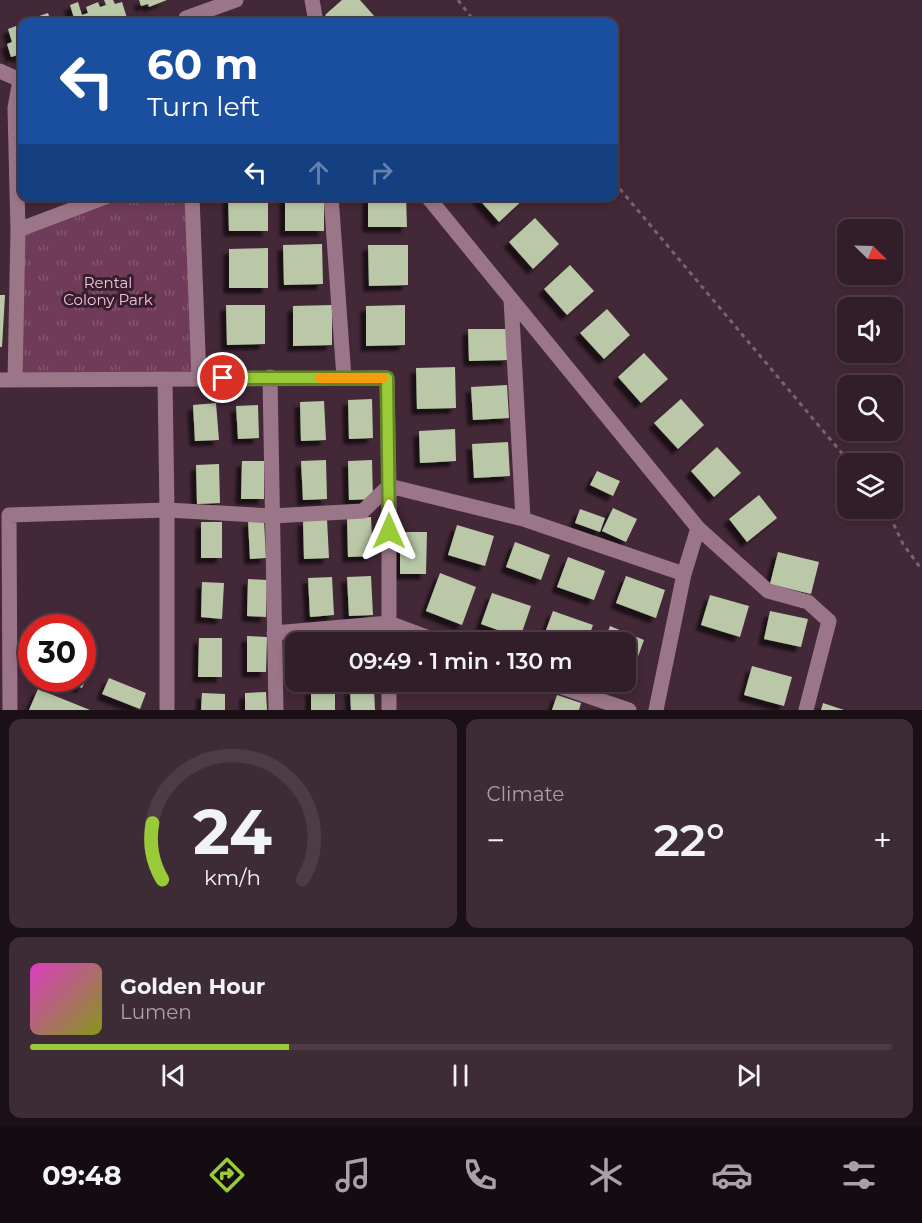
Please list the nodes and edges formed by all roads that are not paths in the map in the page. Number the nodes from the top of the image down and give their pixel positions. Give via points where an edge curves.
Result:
1 (236, 0) edge
2 (312, 0) edge
3 (189, 18) edge
4 (315, 18) edge
5 (0, 71) edge
6 (18, 78) edge
7 (18, 94) edge
8 (95, 201) edge
9 (192, 201) edge
10 (332, 201) edge
11 (431, 201) edge
12 (18, 230) junction
13 (511, 299) junction
14 (270, 377) junction
15 (199, 378) junction
16 (344, 378) junction
17 (165, 379) junction
18 (8, 380) edge
19 (389, 486) junction
20 (167, 510) junction
21 (5, 515) edge
22 (272, 516) junction
23 (523, 519) junction
24 (698, 528) junction
25 (684, 574) junction
26 (388, 623) junction
27 (388, 632) edge
28 (413, 632) edge
29 (274, 633) junction
30 (389, 692) edge
31 (564, 692) edge
32 (586, 704) edge
33 (10, 710) edge
34 (167, 710) edge
35 (276, 710) edge
36 (389, 710) edge
37 (629, 710) edge
38 (656, 710) edge
39 (806, 710) edge

1 - 3 street
2 - 4 street
5 - 6 street
7 - 12 street via 15,108
8 - 12 street
9 - 15 street
10 - 16 street
11 - 13 street
12 - 18 street
13 - 23 street
13 - 24 street
14 - 15 street
14 - 16 street
14 - 22 street
15 - 17 street
16 - 19 street via 387,378
17 - 18 street
17 - 20 street
19 - 22 street via 363,511
19 - 23 street
19 - 26 street
20 - 21 street
20 - 22 street
20 - 34 street
21 - 33 street
22 - 29 street
23 - 25 street
24 - 25 street
24 - 39 street via 768,591 808,602 829,621
25 - 38 street
26 - 27 street
26 - 28 street
26 - 29 street
29 - 35 street
30 - 36 street
31 - 32 street
32 - 37 street

